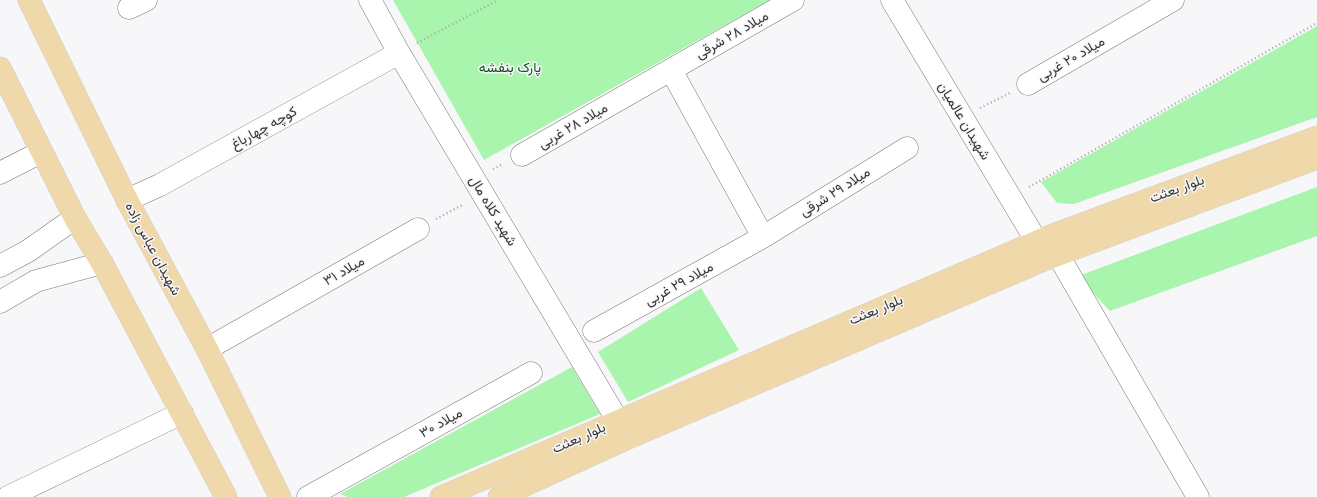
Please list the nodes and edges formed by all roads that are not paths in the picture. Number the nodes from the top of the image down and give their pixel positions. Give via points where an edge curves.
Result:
1 (29, 0) edge
2 (370, 0) edge
3 (793, 0) edge
4 (892, 0) edge
5 (1167, 1) edge
6 (399, 53) junction
7 (0, 68) edge
8 (671, 70) junction
9 (1028, 84) road end
10 (1317, 137) edge
11 (907, 148) dead end
12 (41, 152) junction
13 (522, 155) road end
14 (1317, 158) edge
15 (0, 173) edge
16 (127, 200) junction
17 (75, 218) junction
18 (418, 229) road end
19 (763, 237) junction
20 (1036, 242) junction
21 (28, 251) junction
22 (1058, 255) junction
23 (102, 263) junction
24 (0, 266) edge
25 (36, 281) junction
26 (0, 302) edge
27 (594, 331) dead end
28 (207, 349) junction
29 (531, 373) dead end
30 (182, 413) junction
31 (618, 421) junction
32 (8, 497) edge
33 (226, 497) edge
34 (280, 497) edge
35 (308, 497) edge
36 (441, 497) edge
37 (499, 497) edge
38 (1198, 497) edge

1 - 16 main road, شهیدان عباس زاده
2 - 6 street, شهید کلاه مال
3 - 8 street, میلاد ۲۸ شرقی
4 - 20 street, شهیدان عالمیان
5 - 9 street, میلاد ۲۰ غربی
6 - 16 street, کوچه چهارباغ via 160,185
6 - 31 street, شهید کلاه مال
7 - 12 main road
8 - 13 street, میلاد ۲۸ غربی
8 - 19 street
10 - 20 main road, بلوار بعثت
11 - 19 street, میلاد ۲۹ شرقی
12 - 15 street
12 - 17 main road
14 - 22 main road, بلوار بعثت
16 - 28 main road, شهیدان عباس زاده
17 - 21 street
17 - 23 main road
18 - 28 street, میلاد ۳۱
19 - 27 street, میلاد ۲۹ غربی
20 - 31 main road, بلوار بعثت
21 - 24 street
21 - 25 street via 41,261 42,270
22 - 37 main road, بلوار بعثت via 633,436
22 - 38 street
23 - 25 street
23 - 30 main road
25 - 26 street
28 - 34 main road, شهیدان عباس زاده
29 - 35 street, میلاد ۳۰
30 - 32 street
30 - 33 main road
31 - 36 main road, بلوار بعثت

